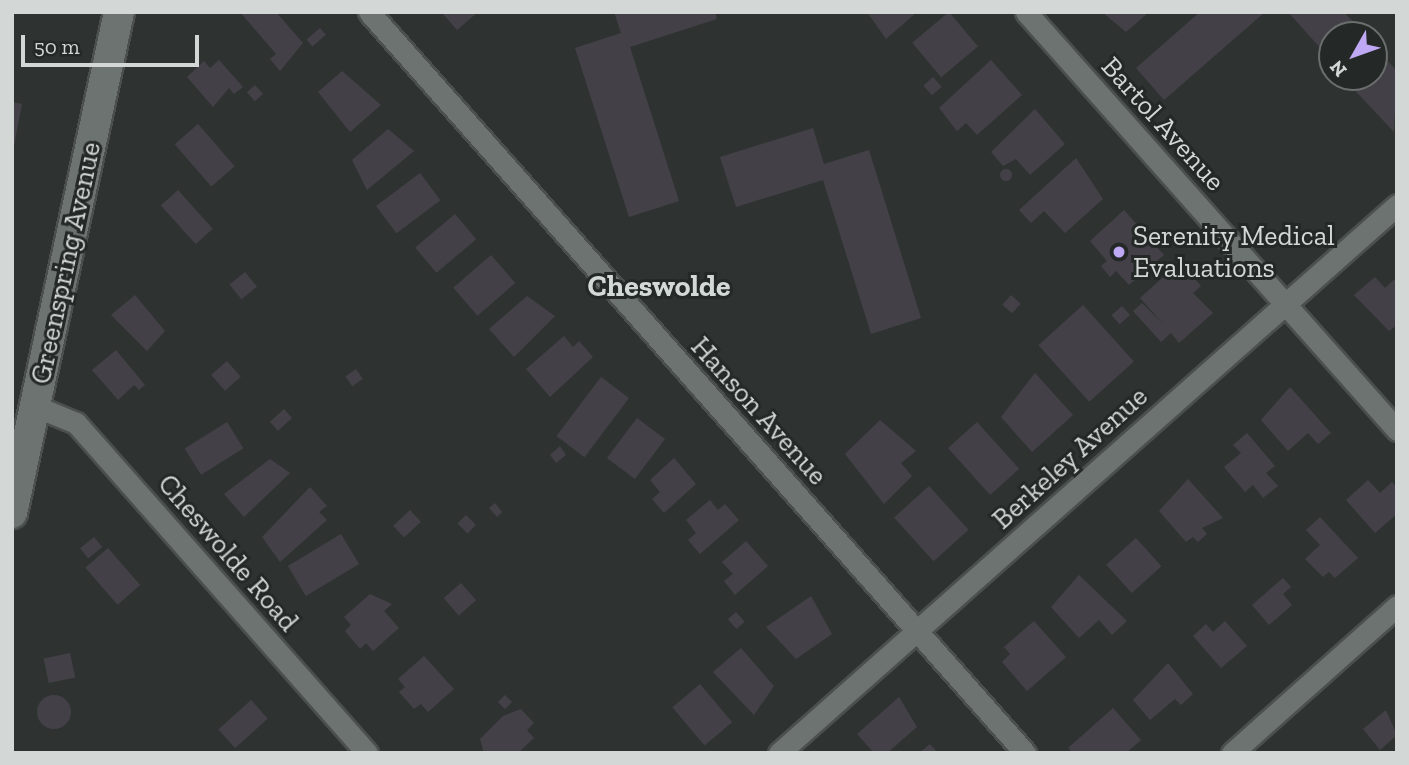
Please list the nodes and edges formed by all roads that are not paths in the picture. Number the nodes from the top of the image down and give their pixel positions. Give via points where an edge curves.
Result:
1 (119, 12) edge
2 (369, 12) edge
3 (1026, 12) edge
4 (1397, 205) edge
5 (1285, 304) junction
6 (35, 406) junction
7 (1397, 430) edge
8 (12, 513) edge
9 (1397, 606) edge
10 (917, 631) junction
11 (367, 753) edge
12 (779, 753) edge
13 (1025, 753) edge
14 (1232, 753) edge

1 - 6 main road, Greenspring Avenue
2 - 10 street, Hanson Avenue
3 - 5 street, Bartol Avenue
4 - 5 street, Berkeley Avenue
5 - 7 street, Bartol Avenue
5 - 10 street, Berkeley Avenue
6 - 8 main road, Greenspring Avenue
6 - 11 street, Cheswolde Road via 76,423
9 - 14 street
10 - 12 street, Berkeley Avenue
10 - 13 street, Hanson Avenue

